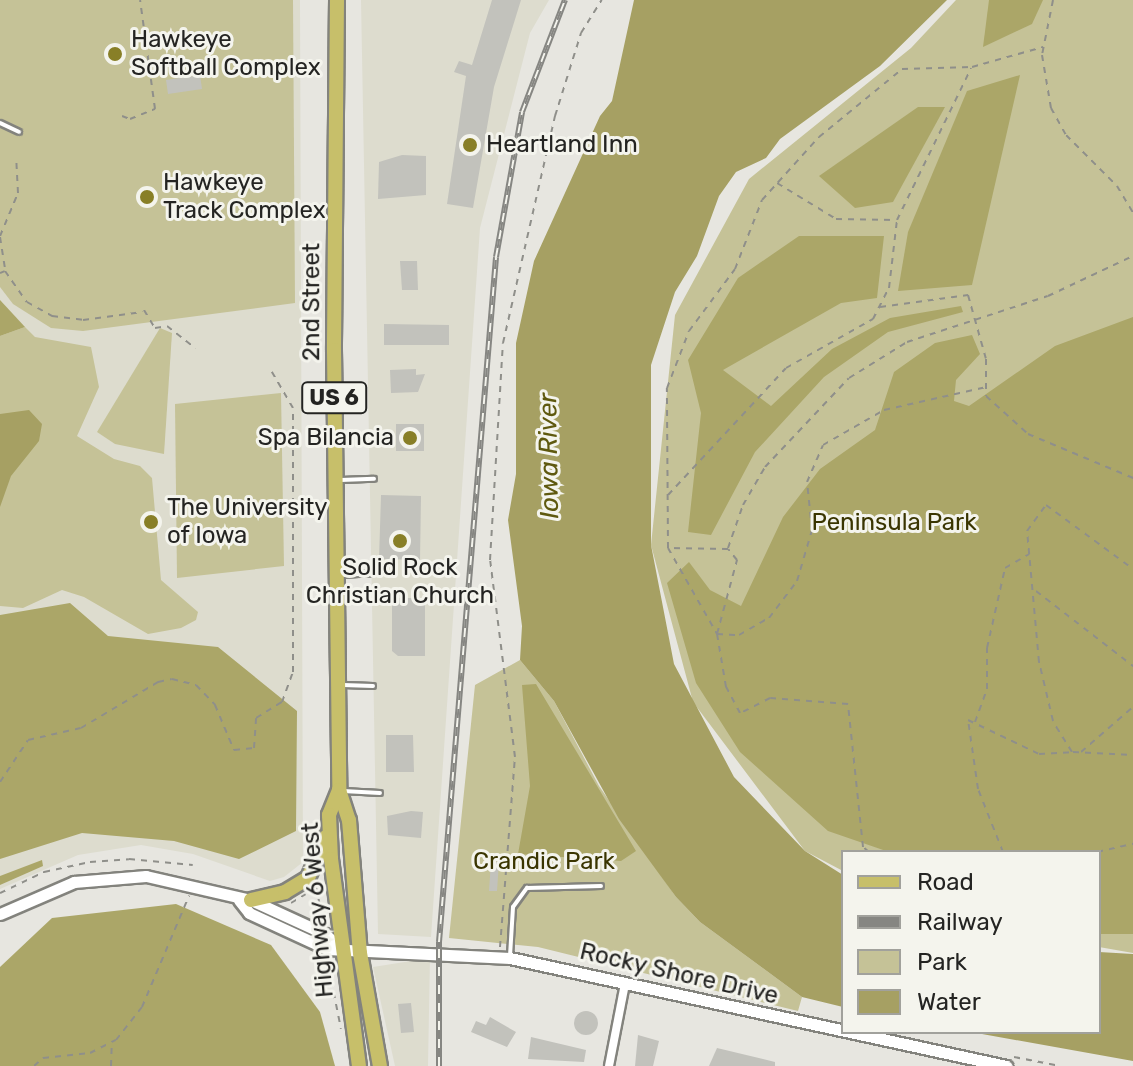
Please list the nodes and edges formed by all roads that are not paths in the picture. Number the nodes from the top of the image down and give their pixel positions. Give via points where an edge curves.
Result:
1 (335, 2) edge
2 (0, 123) edge
3 (19, 132) dead end
4 (374, 479) dead end
5 (335, 480) junction
6 (373, 573) dead end
7 (336, 576) junction
8 (337, 685) junction
9 (373, 686) dead end
10 (339, 790) junction
11 (380, 793) dead end
12 (330, 825) junction
13 (601, 886) dead end
14 (245, 900) junction
15 (0, 914) edge
16 (340, 948) junction
17 (360, 953) junction
18 (510, 958) junction
19 (625, 984) junction
20 (841, 1030) edge
21 (857, 1034) edge
22 (359, 1066) edge
23 (380, 1066) edge
24 (609, 1066) edge
25 (1006, 1066) edge

1 - 5 main road, 2nd Street / US 6
2 - 3 lane
4 - 5 lane
5 - 7 main road, 2nd Street / US 6
6 - 7 lane
7 - 8 main road, 2nd Street / US 6
8 - 9 lane
8 - 10 main road, 2nd Street / US 6
10 - 11 lane
10 - 12 main road, Highway 6 West / US 6
10 - 17 main road, Highway 6 West / US 6 via 349,820
12 - 14 main road via 308,878 285,892
12 - 16 main road, Highway 6 West / US 6
13 - 18 lane via 527,888 513,907
14 - 15 street via 194,883 146,876 98,878 51,889
14 - 16 street via 325,934
16 - 17 street, Rocky Shore Drive
16 - 22 main road, Highway 6 West / US 6
17 - 18 street, Rocky Shore Drive
17 - 23 main road, Highway 6 West / US 6
18 - 19 street, Rocky Shore Drive
19 - 20 street, Rocky Shore Drive
19 - 24 street
21 - 25 street, Rocky Shore Drive

